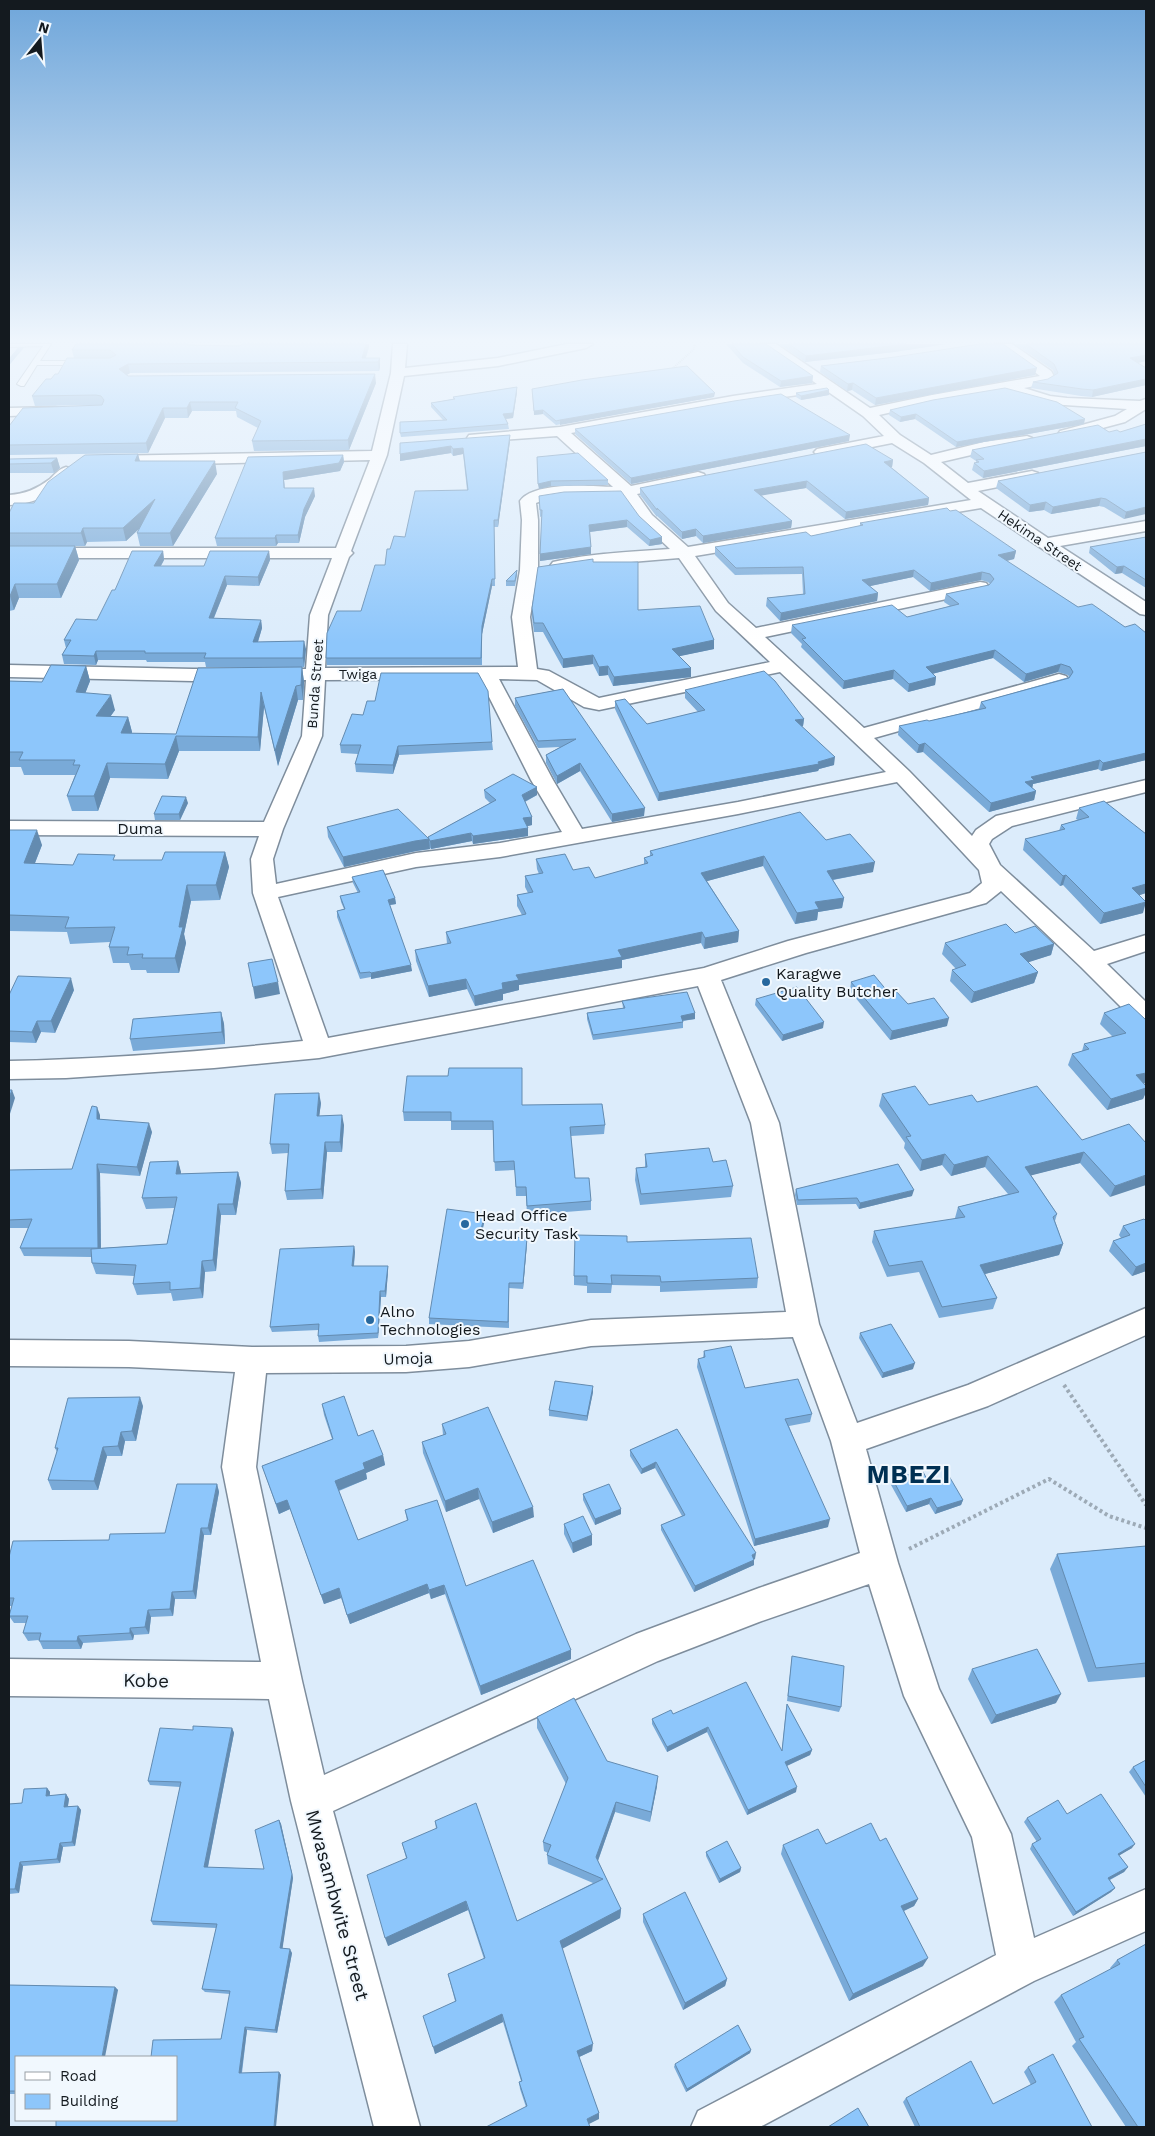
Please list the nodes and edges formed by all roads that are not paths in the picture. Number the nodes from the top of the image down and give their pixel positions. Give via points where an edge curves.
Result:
1 (381, 444) edge
2 (398, 444) edge
3 (574, 444) edge
4 (866, 444) edge
5 (904, 444) edge
6 (1005, 444) edge
7 (380, 450) junction
8 (808, 455) edge
9 (929, 460) junction
10 (57, 462) edge
11 (80, 462) junction
12 (1048, 472) edge
13 (712, 475) edge
14 (966, 488) junction
15 (626, 491) junction
16 (9, 500) edge
17 (984, 503) junction
18 (1146, 526) edge
19 (1045, 543) junction
20 (9, 553) edge
21 (344, 553) junction
22 (684, 553) junction
23 (529, 570) junction
24 (981, 587) edge
25 (1146, 588) edge
26 (1122, 594) junction
27 (1146, 610) edge
28 (750, 635) junction
29 (785, 665) junction
30 (9, 672) edge
31 (486, 673) junction
32 (528, 673) junction
33 (317, 674) junction
34 (1059, 680) edge
35 (859, 736) junction
36 (902, 775) junction
37 (1146, 786) edge
38 (9, 828) edge
39 (272, 829) junction
40 (575, 836) junction
41 (990, 868) junction
42 (265, 893) junction
43 (1146, 943) edge
44 (1090, 960) junction
45 (706, 976) junction
46 (1146, 1017) edge
47 (319, 1049) junction
48 (9, 1070) edge
49 (1146, 1321) edge
50 (804, 1324) junction
51 (9, 1353) edge
52 (252, 1360) junction
53 (847, 1441) junction
54 (880, 1564) junction
55 (9, 1678) edge
56 (283, 1681) junction
57 (310, 1801) junction
58 (1146, 1910) edge
59 (1019, 1966) junction
60 (397, 2127) edge
61 (714, 2127) edge

1 - 7 street, Bunda Street
2 - 7 street
3 - 15 street
4 - 8 street
5 - 9 street, Hekima Street
6 - 9 street
7 - 11 street
7 - 21 street, Bunda Street
9 - 14 street, Hekima Street
10 - 11 street
11 - 16 street via 39,495
12 - 14 street
13 - 15 street
14 - 17 street, Hekima Street
15 - 22 street via 646,518
15 - 23 street via 534,496 528,502
17 - 19 street, Hekima Street
17 - 22 street
18 - 19 street
19 - 26 street, Hekima Street
20 - 21 street
21 - 33 street, Bunda Street via 319,615
22 - 23 street via 595,560
22 - 28 street via 722,607
23 - 32 street via 521,617
24 - 28 street
25 - 26 street
26 - 27 street, Hekima Street
28 - 29 street
29 - 32 street, Twiga via 599,704 591,703 542,675
29 - 35 street
30 - 33 street, Twiga
31 - 32 street, Twiga
31 - 33 street, Twiga
31 - 40 street
33 - 39 street, Bunda Street via 312,736
34 - 35 street
35 - 36 street
36 - 40 street
36 - 41 street
37 - 41 street via 1004,821 984,835 978,844
38 - 39 street, Duma
39 - 42 street, Bunda Street via 262,859
40 - 42 street via 500,850 416,860
41 - 44 street
41 - 45 street via 994,885 978,898 797,947
42 - 47 street, Bunda Street
43 - 44 street
44 - 46 street
45 - 47 street
45 - 50 street via 765,1123
47 - 48 street via 66,1070
49 - 53 street via 977,1396
50 - 52 street, Umoja via 590,1333 468,1354 406,1359
50 - 53 street
51 - 52 street, Umoja
52 - 56 street, Mwasambwite Street via 239,1467
53 - 54 street
54 - 57 street via 649,1647
54 - 59 street via 923,1696 991,1834
55 - 56 street, Kobe
56 - 57 street, Mwasambwite Street
57 - 60 street, Mwasambwite Street
58 - 59 street
59 - 61 street

